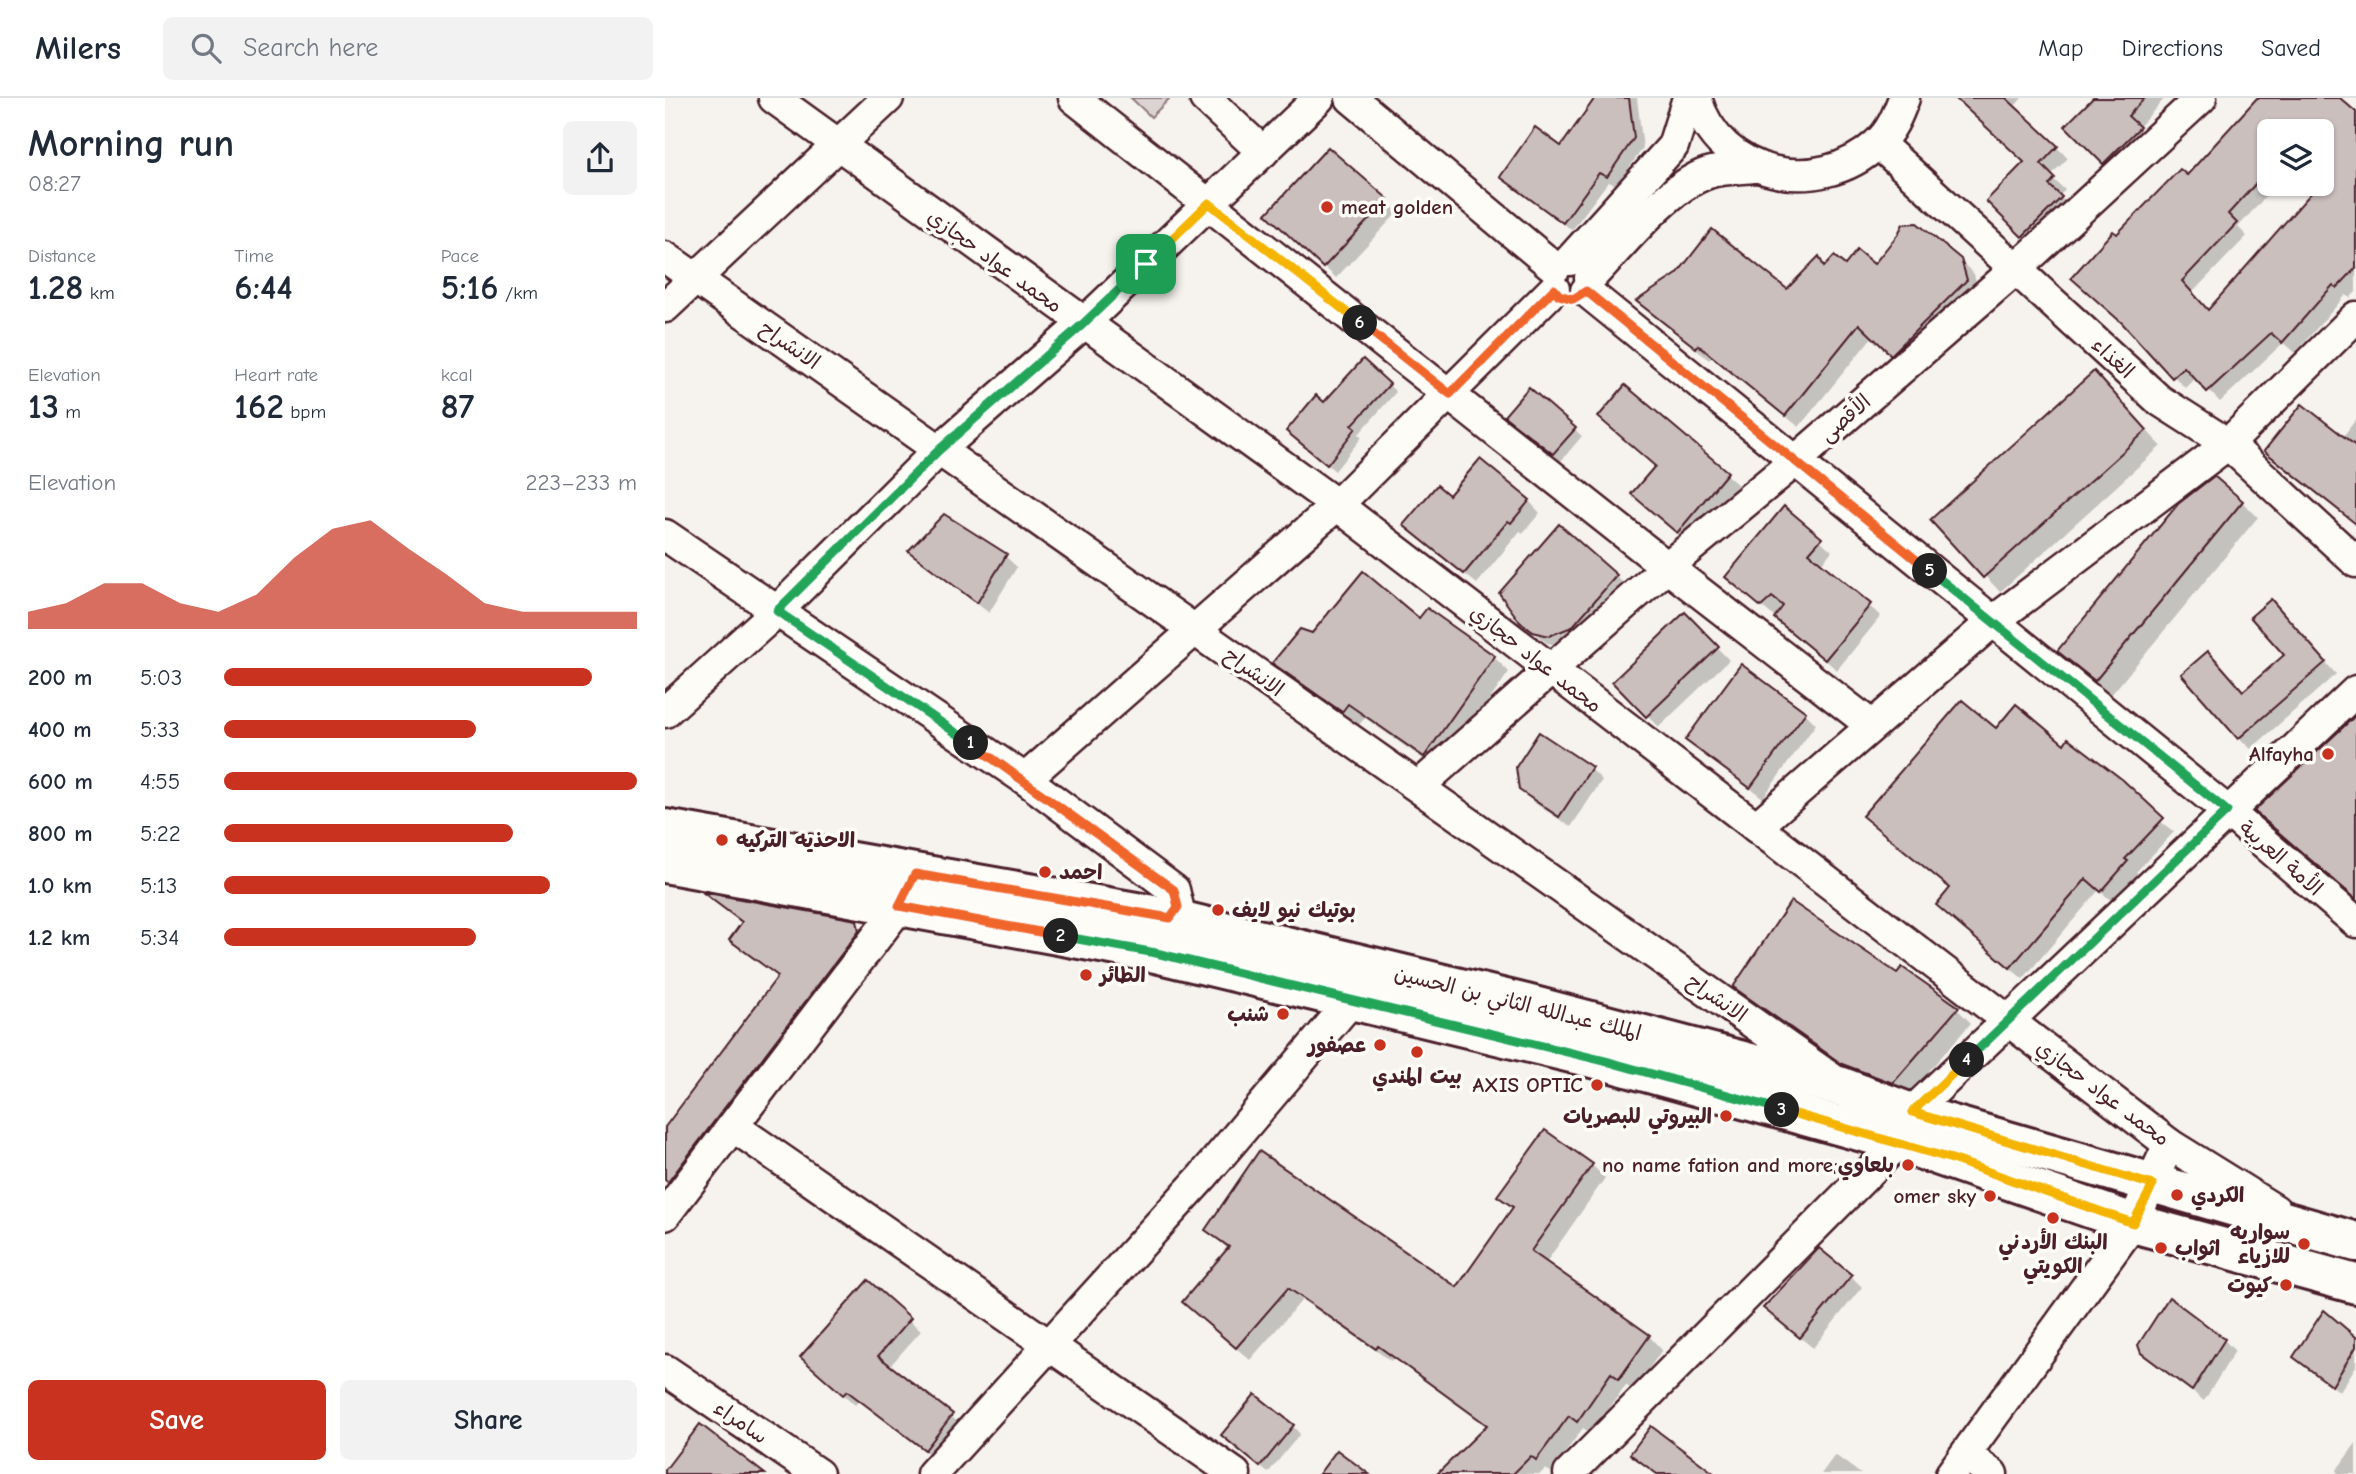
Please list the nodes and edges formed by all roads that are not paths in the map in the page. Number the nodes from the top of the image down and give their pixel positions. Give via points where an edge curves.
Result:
1 (774, 98) edge
2 (888, 98) edge
3 (1074, 98) edge
4 (1205, 98) edge
5 (1319, 98) edge
6 (1351, 98) edge
7 (1688, 98) edge
8 (1696, 98) edge
9 (1904, 98) edge
10 (2201, 98) edge
11 (1878, 143) junction
12 (837, 146) junction
13 (1263, 152) junction
14 (1756, 167) junction
15 (1209, 203) junction
16 (665, 257) edge
17 (2016, 269) junction
18 (1571, 277) junction
19 (696, 278) junction
20 (665, 307) edge
21 (2356, 317) edge
22 (1083, 324) junction
23 (1450, 394) junction
24 (2228, 444) junction
25 (939, 450) junction
26 (1794, 462) junction
27 (1337, 506) junction
28 (665, 535) edge
29 (2356, 562) edge
30 (1667, 567) junction
31 (777, 611) junction
32 (1992, 622) junction
33 (1196, 630) junction
34 (1550, 670) junction
35 (2356, 691) edge
36 (665, 712) edge
37 (1871, 724) junction
38 (1025, 779) junction
39 (1419, 786) junction
40 (2227, 811) junction
41 (1756, 827) junction
42 (665, 829) edge
43 (665, 863) edge
44 (907, 890) junction
45 (1170, 918) junction
46 (2356, 922) edge
47 (1352, 1002) junction
48 (2009, 1020) junction
49 (1842, 1087) junction
50 (734, 1126) junction
51 (1905, 1127) junction
52 (2169, 1144) junction
53 (2153, 1185) junction
54 (665, 1215) edge
55 (2133, 1223) junction
56 (2296, 1223) junction
57 (2356, 1242) edge
58 (2356, 1284) edge
59 (1049, 1345) junction
60 (665, 1370) edge
61 (1959, 1465) edge
62 (818, 1474) edge
63 (932, 1474) edge
64 (1235, 1474) edge
65 (1569, 1474) edge
66 (1992, 1474) edge

1 - 12 street, محمد عواد حجازي
2 - 12 street
3 - 15 street
4 - 13 street
5 - 13 street
6 - 18 street, الأمة العربية
7 - 18 street via 1673,146
8 - 14 street via 1714,134
9 - 11 street
10 - 17 street, الأقصى
11 - 14 street via 1842,167 1799,176
11 - 17 street, الغذاء
12 - 19 street
12 - 22 street, محمد عواد حجازي
13 - 15 street
14 - 18 street via 1709,172 1686,184
15 - 22 street
15 - 23 street
16 - 19 street, الانشراح
17 - 24 street, الغذاء via 2159,400
17 - 26 street, الأقصى
18 - 23 street
18 - 26 street, الأمة العربية
19 - 20 street
19 - 25 street, الانشراح
21 - 24 street
22 - 25 street
22 - 27 street, محمد عواد حجازي
23 - 27 street
23 - 30 street
24 - 29 street, الغذاء
24 - 32 street
25 - 31 street
25 - 33 street, الانشراح
26 - 30 street, الأقصى
26 - 32 street, الأمة العربية
27 - 33 street
27 - 34 street, محمد عواد حجازي
28 - 31 street
30 - 34 street, الأقصى
30 - 37 street
31 - 36 street
31 - 38 street
32 - 37 street
32 - 40 street, الأمة العربية
33 - 38 street
33 - 39 street, الانشراح
34 - 39 street, الأقصى
34 - 41 street, محمد عواد حجازي
35 - 40 street
37 - 41 street
38 - 45 street via 1174,890 1178,907
39 - 49 street, الانشراح
40 - 46 street, الأمة العربية
40 - 48 street
41 - 48 street, محمد عواد حجازي
42 - 44 main road, الملك عبدالله الثاني بن الحسين
43 - 44 main road, الملك عبدالله الثاني بن الحسين
44 - 45 main road, الملك عبدالله الثاني بن الحسين
44 - 47 main road, الملك عبدالله الثاني بن الحسين
44 - 50 street
45 - 49 main road, الملك عبدالله الثاني بن الحسين via 1527,1004
47 - 51 main road, الملك عبدالله الثاني بن الحسين
47 - 59 street via 1203,1176
48 - 51 street
48 - 52 street, محمد عواد حجازي
49 - 51 main road, الملك عبدالله الثاني بن الحسين
50 - 54 street
50 - 59 street
51 - 53 main road, الملك عبدالله الثاني بن الحسين
51 - 55 main road, الملك عبدالله الثاني بن الحسين
51 - 65 street
52 - 53 street
52 - 56 street, محمد عواد حجازي
53 - 55 street
53 - 56 main road, الملك عبدالله الثاني بن الحسين
55 - 58 main road, الملك عبدالله الثاني بن الحسين
55 - 61 street
56 - 57 main road, الملك عبدالله الثاني بن الحسين
59 - 63 street
59 - 64 street
60 - 62 street, سامراء
61 - 66 street

